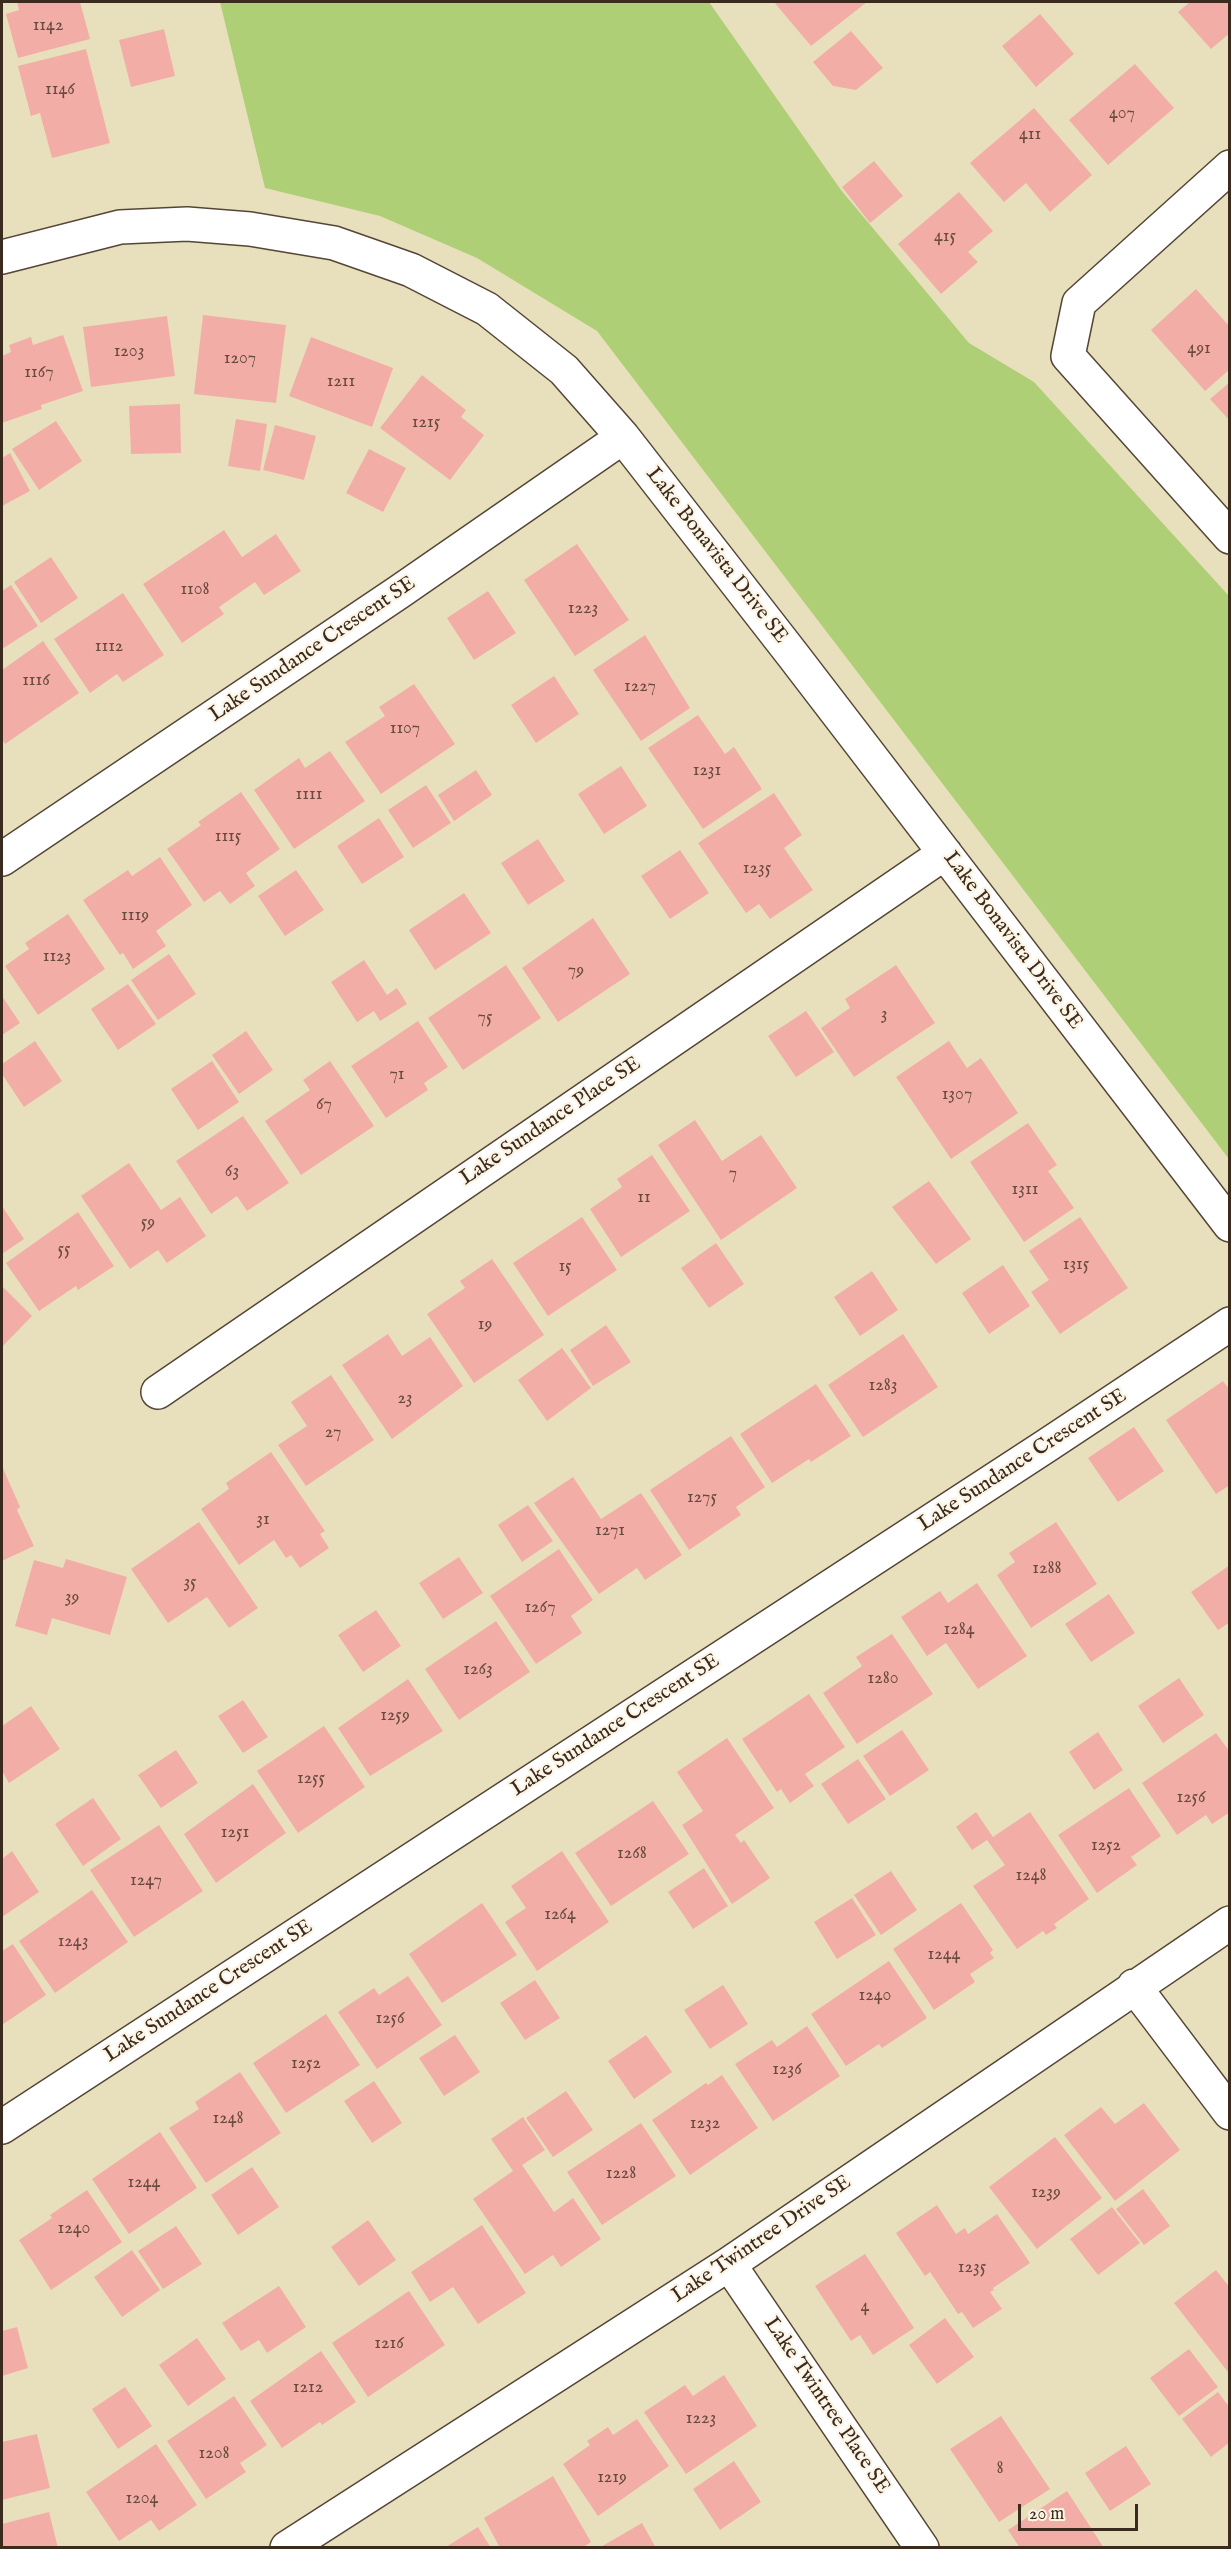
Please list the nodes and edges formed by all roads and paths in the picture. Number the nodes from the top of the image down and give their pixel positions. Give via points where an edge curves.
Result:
1 (1230, 167) edge
2 (2, 257) edge
3 (623, 437) junction
4 (1230, 537) edge
5 (945, 853) junction
6 (2, 859) edge
7 (1230, 1225) edge
8 (1230, 1324) edge
9 (158, 1392) dead end
10 (1230, 1923) edge
11 (1134, 1986) junction
12 (1230, 2113) edge
13 (2, 2127) edge
14 (729, 2264) junction
15 (303, 2544) edge
16 (922, 2547) edge

1 - 4 street via 1079,303 1068,356
2 - 3 street, Lake Bonavista Drive SE via 120,227 187,224 250,229 334,243 411,270 487,309 564,370
3 - 5 street, Lake Bonavista Drive SE
3 - 6 street, Lake Sundance Crescent SE
5 - 7 street, Lake Bonavista Drive SE
5 - 9 street, Lake Sundance Place SE
8 - 13 street, Lake Sundance Crescent SE
10 - 11 street, Lake Twintree Drive SE
11 - 12 street
11 - 14 street, Lake Twintree Drive SE
14 - 15 street, Lake Twintree Drive SE
14 - 16 street, Lake Twintree Place SE

